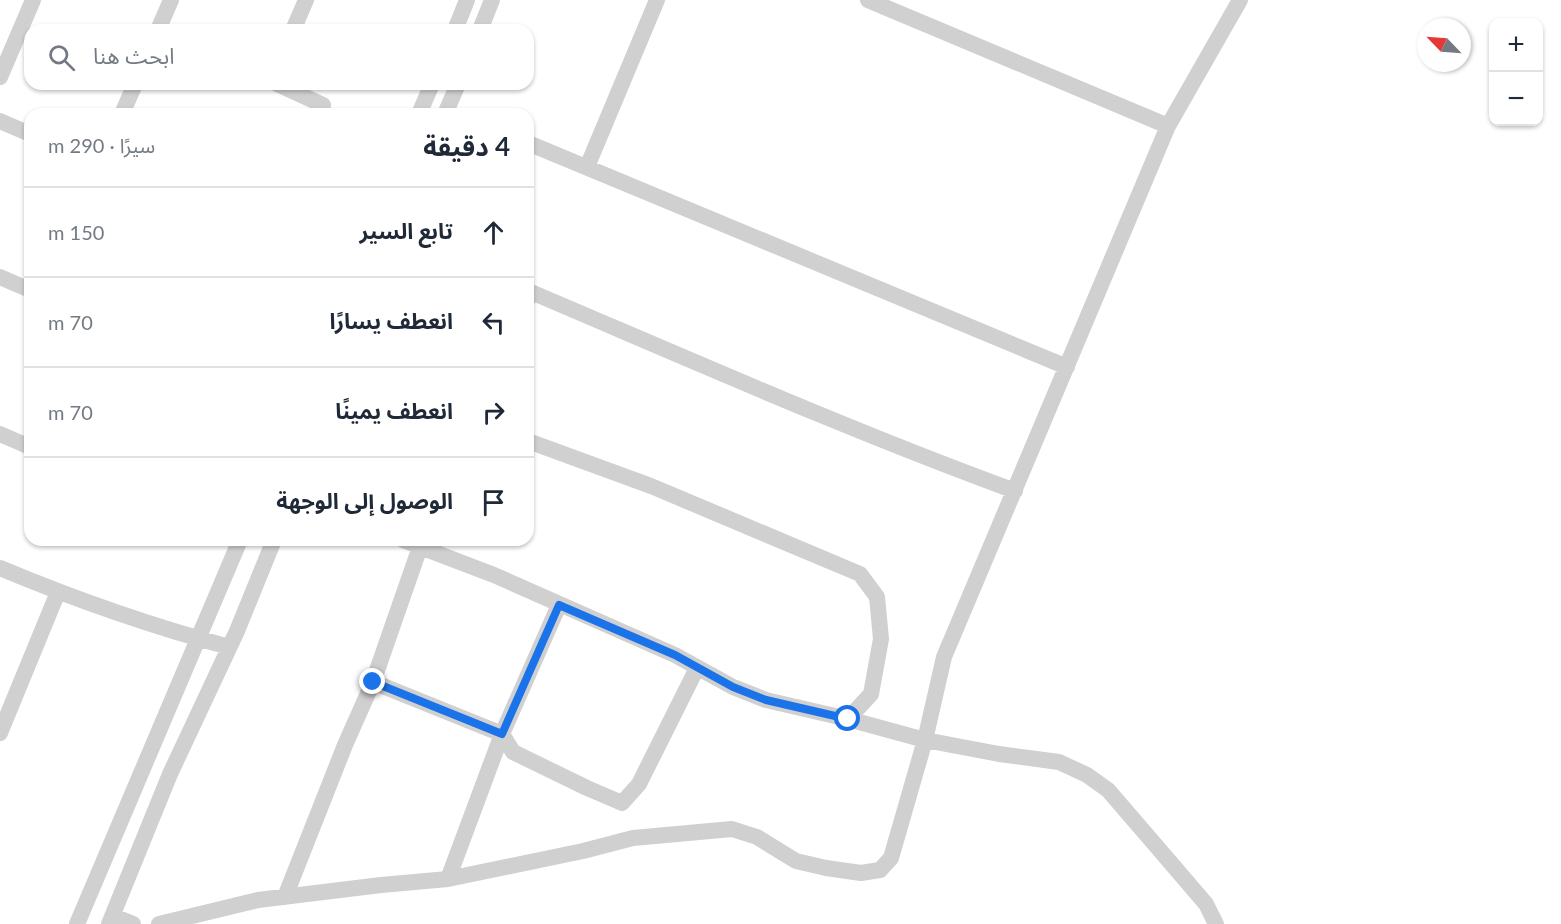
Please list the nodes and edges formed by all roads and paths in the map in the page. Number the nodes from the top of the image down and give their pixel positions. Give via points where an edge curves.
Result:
1 (33, 0) edge
2 (171, 0) edge
3 (306, 0) edge
4 (467, 0) edge
5 (492, 0) edge
6 (657, 0) edge
7 (868, 0) edge
8 (1240, 0) edge
9 (161, 24) edge
10 (296, 24) edge
11 (457, 24) edge
12 (482, 24) edge
13 (0, 77) edge
14 (132, 90) edge
15 (290, 90) edge
16 (429, 90) edge
17 (456, 90) edge
18 (323, 105) dead end
19 (125, 108) edge
20 (422, 108) edge
21 (451, 108) edge
22 (0, 121) edge
23 (1168, 126) junction
24 (24, 131) edge
25 (534, 145) edge
26 (587, 166) junction
27 (0, 277) edge
28 (24, 287) edge
29 (534, 293) edge
30 (1067, 367) junction
31 (0, 434) edge
32 (534, 443) edge
33 (24, 444) edge
34 (1015, 491) junction
35 (237, 546) edge
36 (271, 546) edge
37 (429, 546) edge
38 (0, 568) edge
39 (58, 592) junction
40 (559, 605) junction
41 (198, 638) junction
42 (229, 647) junction
43 (697, 668) junction
44 (373, 682) junction
45 (848, 719) junction
46 (2, 724) edge
47 (502, 734) junction
48 (925, 740) junction
49 (145, 763) junction
50 (170, 774) junction
51 (448, 879) junction
52 (285, 897) junction
53 (111, 920) edge
54 (77, 924) edge
55 (133, 924) edge
56 (159, 924) edge
57 (1215, 924) edge

1 - 13 street
2 - 9 street
3 - 10 street
4 - 11 street
5 - 12 street
6 - 26 street
7 - 23 street
8 - 23 street
14 - 19 street
15 - 18 street
16 - 20 street
17 - 21 street
22 - 24 street
23 - 30 street
25 - 26 street
26 - 30 street
27 - 28 street
29 - 34 street via 833,420
30 - 34 street
31 - 33 street
32 - 45 street via 651,486 860,574 877,597 881,639 871,694
34 - 48 street via 944,657
35 - 41 street
36 - 42 street
37 - 40 street
37 - 44 street
38 - 39 street
39 - 41 street
39 - 46 street
40 - 43 street
40 - 47 street
41 - 42 street
41 - 49 street
42 - 50 street
43 - 45 street via 766,700
43 - 47 street via 639,784 622,803 513,752
44 - 47 street
44 - 52 street
45 - 48 street
47 - 51 street
48 - 51 street via 891,858 880,870 861,873 796,861 757,837 732,829 633,838
48 - 57 street via 1059,762 1087,775 1108,790 1164,855 1206,904
49 - 50 street
49 - 54 street
50 - 53 street
51 - 52 street
52 - 56 street
53 - 55 street

